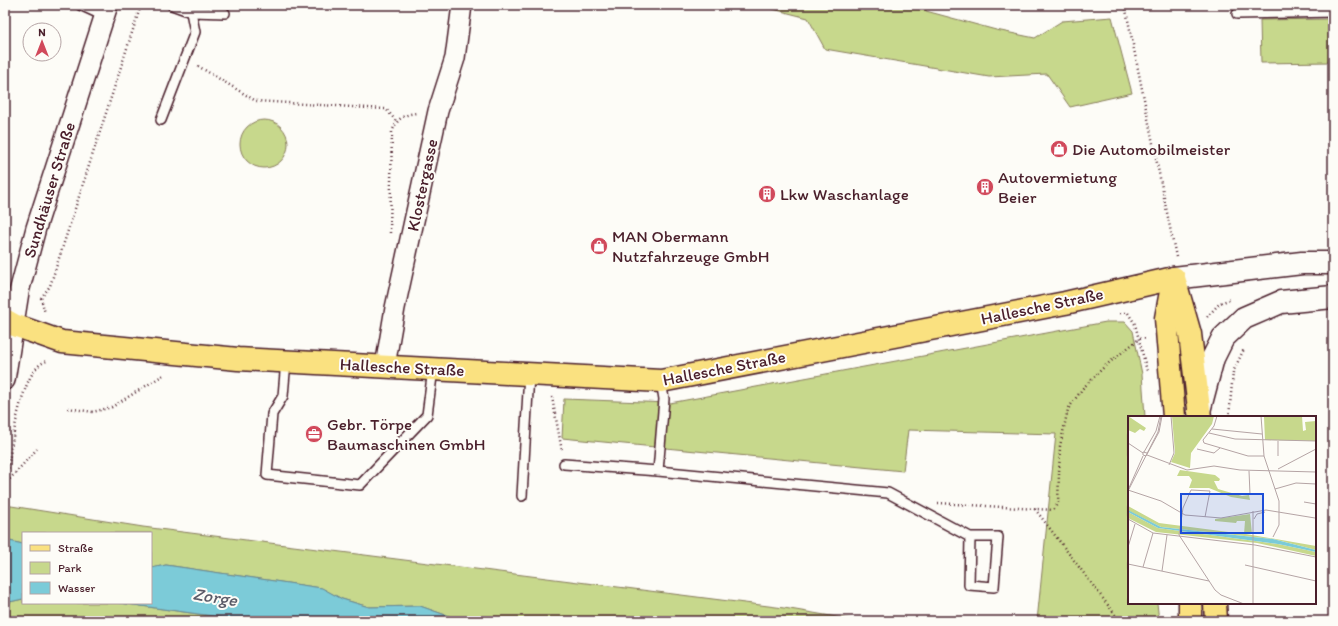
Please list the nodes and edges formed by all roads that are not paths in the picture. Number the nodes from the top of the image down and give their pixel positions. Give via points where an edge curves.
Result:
1 (80, 5) edge
2 (172, 5) edge
3 (462, 5) edge
4 (106, 11) edge
5 (191, 12) junction
6 (1333, 12) edge
7 (225, 13) dead end
8 (1237, 14) dead end
9 (161, 120) dead end
10 (1333, 263) edge
11 (1175, 269) junction
12 (1333, 297) edge
13 (10, 322) edge
14 (286, 361) junction
15 (385, 366) junction
16 (432, 369) junction
17 (529, 374) junction
18 (5, 380) edge
19 (661, 381) junction
20 (1200, 414) edge
21 (1174, 416) edge
22 (564, 464) road end
23 (658, 471) junction
24 (522, 496) dead end
25 (970, 537) junction
26 (1190, 604) edge
27 (1215, 604) edge
28 (1190, 621) edge
29 (1216, 621) edge

1 - 4 lane
2 - 5 lane
3 - 15 street, Klostergasse via 455,58 438,111 395,308
4 - 13 street, Sundhäuser Straße via 36,228
5 - 7 lane
5 - 9 lane via 195,32
6 - 8 lane
10 - 11 main road, Hallesche Straße
11 - 19 main road, Hallesche Straße via 1065,303
11 - 20 main road via 1190,334
11 - 21 main road via 1166,318
12 - 20 main road via 1281,302 1244,318 1223,338 1213,358
13 - 14 main road, Hallesche Straße via 62,342 238,359
13 - 18 street, Sundhäuser Straße
14 - 15 main road, Hallesche Straße
14 - 16 lane via 283,396 272,414 267,475 360,485 427,415
15 - 16 main road, Hallesche Straße
16 - 17 main road, Hallesche Straße
17 - 19 main road, Hallesche Straße
17 - 24 lane
19 - 23 lane via 664,399
22 - 23 lane
23 - 25 lane via 888,493
25 - 25 lane via 969,585 994,587 998,537
26 - 28 main road
27 - 29 main road

